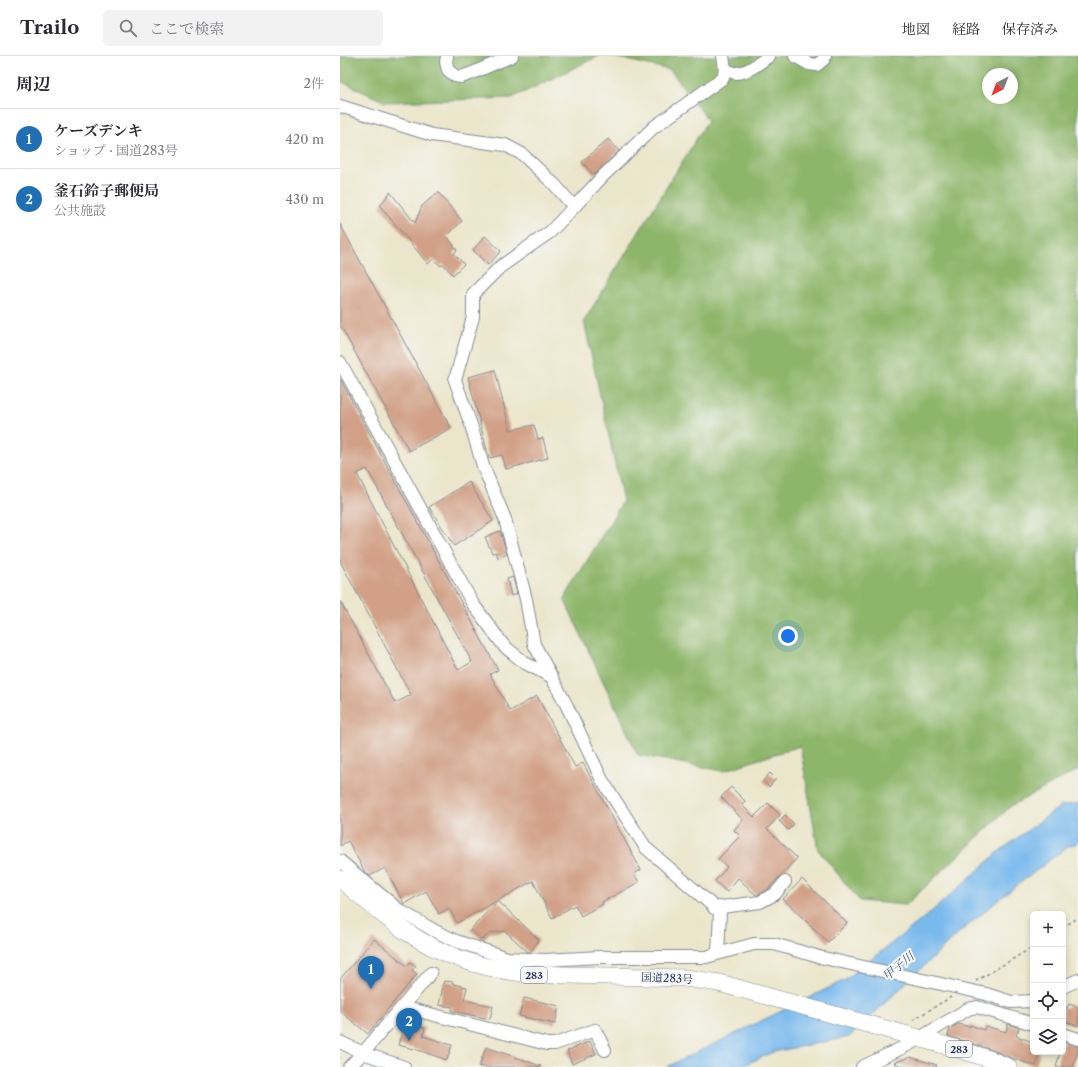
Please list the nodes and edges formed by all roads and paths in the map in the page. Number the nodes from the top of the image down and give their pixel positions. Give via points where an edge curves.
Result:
1 (448, 56) edge
2 (512, 56) edge
3 (723, 56) edge
4 (769, 56) edge
5 (795, 56) edge
6 (825, 56) edge
7 (725, 69) junction
8 (340, 106) edge
9 (574, 207) junction
10 (340, 362) edge
11 (552, 677) junction
12 (340, 861) edge
13 (340, 879) edge
14 (785, 882) dead end
15 (340, 890) edge
16 (714, 908) junction
17 (1078, 918) edge
18 (1066, 926) edge
19 (718, 954) junction
20 (431, 973) dead end
21 (1078, 980) edge
22 (1066, 986) edge
23 (750, 996) junction
24 (1030, 1000) edge
25 (403, 1007) junction
26 (1030, 1023) edge
27 (1066, 1035) edge
28 (1078, 1039) edge
29 (909, 1040) junction
30 (340, 1042) edge
31 (605, 1050) dead end
32 (364, 1053) junction
33 (349, 1067) edge
34 (404, 1067) edge
35 (862, 1067) edge
36 (985, 1067) edge
37 (1008, 1067) edge

1 - 2 street via 448,70 461,77
3 - 7 street
4 - 7 street via 747,71 732,73
5 - 6 street via 817,65
7 - 9 street via 723,78 654,128
8 - 9 street via 432,134 505,146 522,154
9 - 11 street via 550,232 500,267 474,294 473,317 455,380 483,466 505,519 526,599 534,644
10 - 11 street via 473,604 504,646 525,663
11 - 16 street via 602,780 646,848
12 - 19 street via 399,910 435,931 507,958 546,960
13 - 23 highway, 国道283号 / 283 via 408,933 442,952 483,966 530,974 685,978 719,984
14 - 16 street via 775,894 760,902
15 - 23 highway, 国道283号 / 283 via 408,944 441,961 485,976 537,983 692,987
16 - 19 street via 720,912
17 - 18 path
19 - 24 street, bridge via 754,944 774,944 1011,1002
20 - 25 street
21 - 22 street
23 - 29 highway, 国道283号 / 283
25 - 31 street via 547,1044 555,1044 595,1030
25 - 32 street
26 - 29 street via 977,1007 968,1009
27 - 28 street
29 - 35 street
29 - 36 highway, 国道283号 / 283
29 - 37 highway, 国道283号 / 283 via 962,1050
30 - 32 street
32 - 33 street
32 - 34 street

